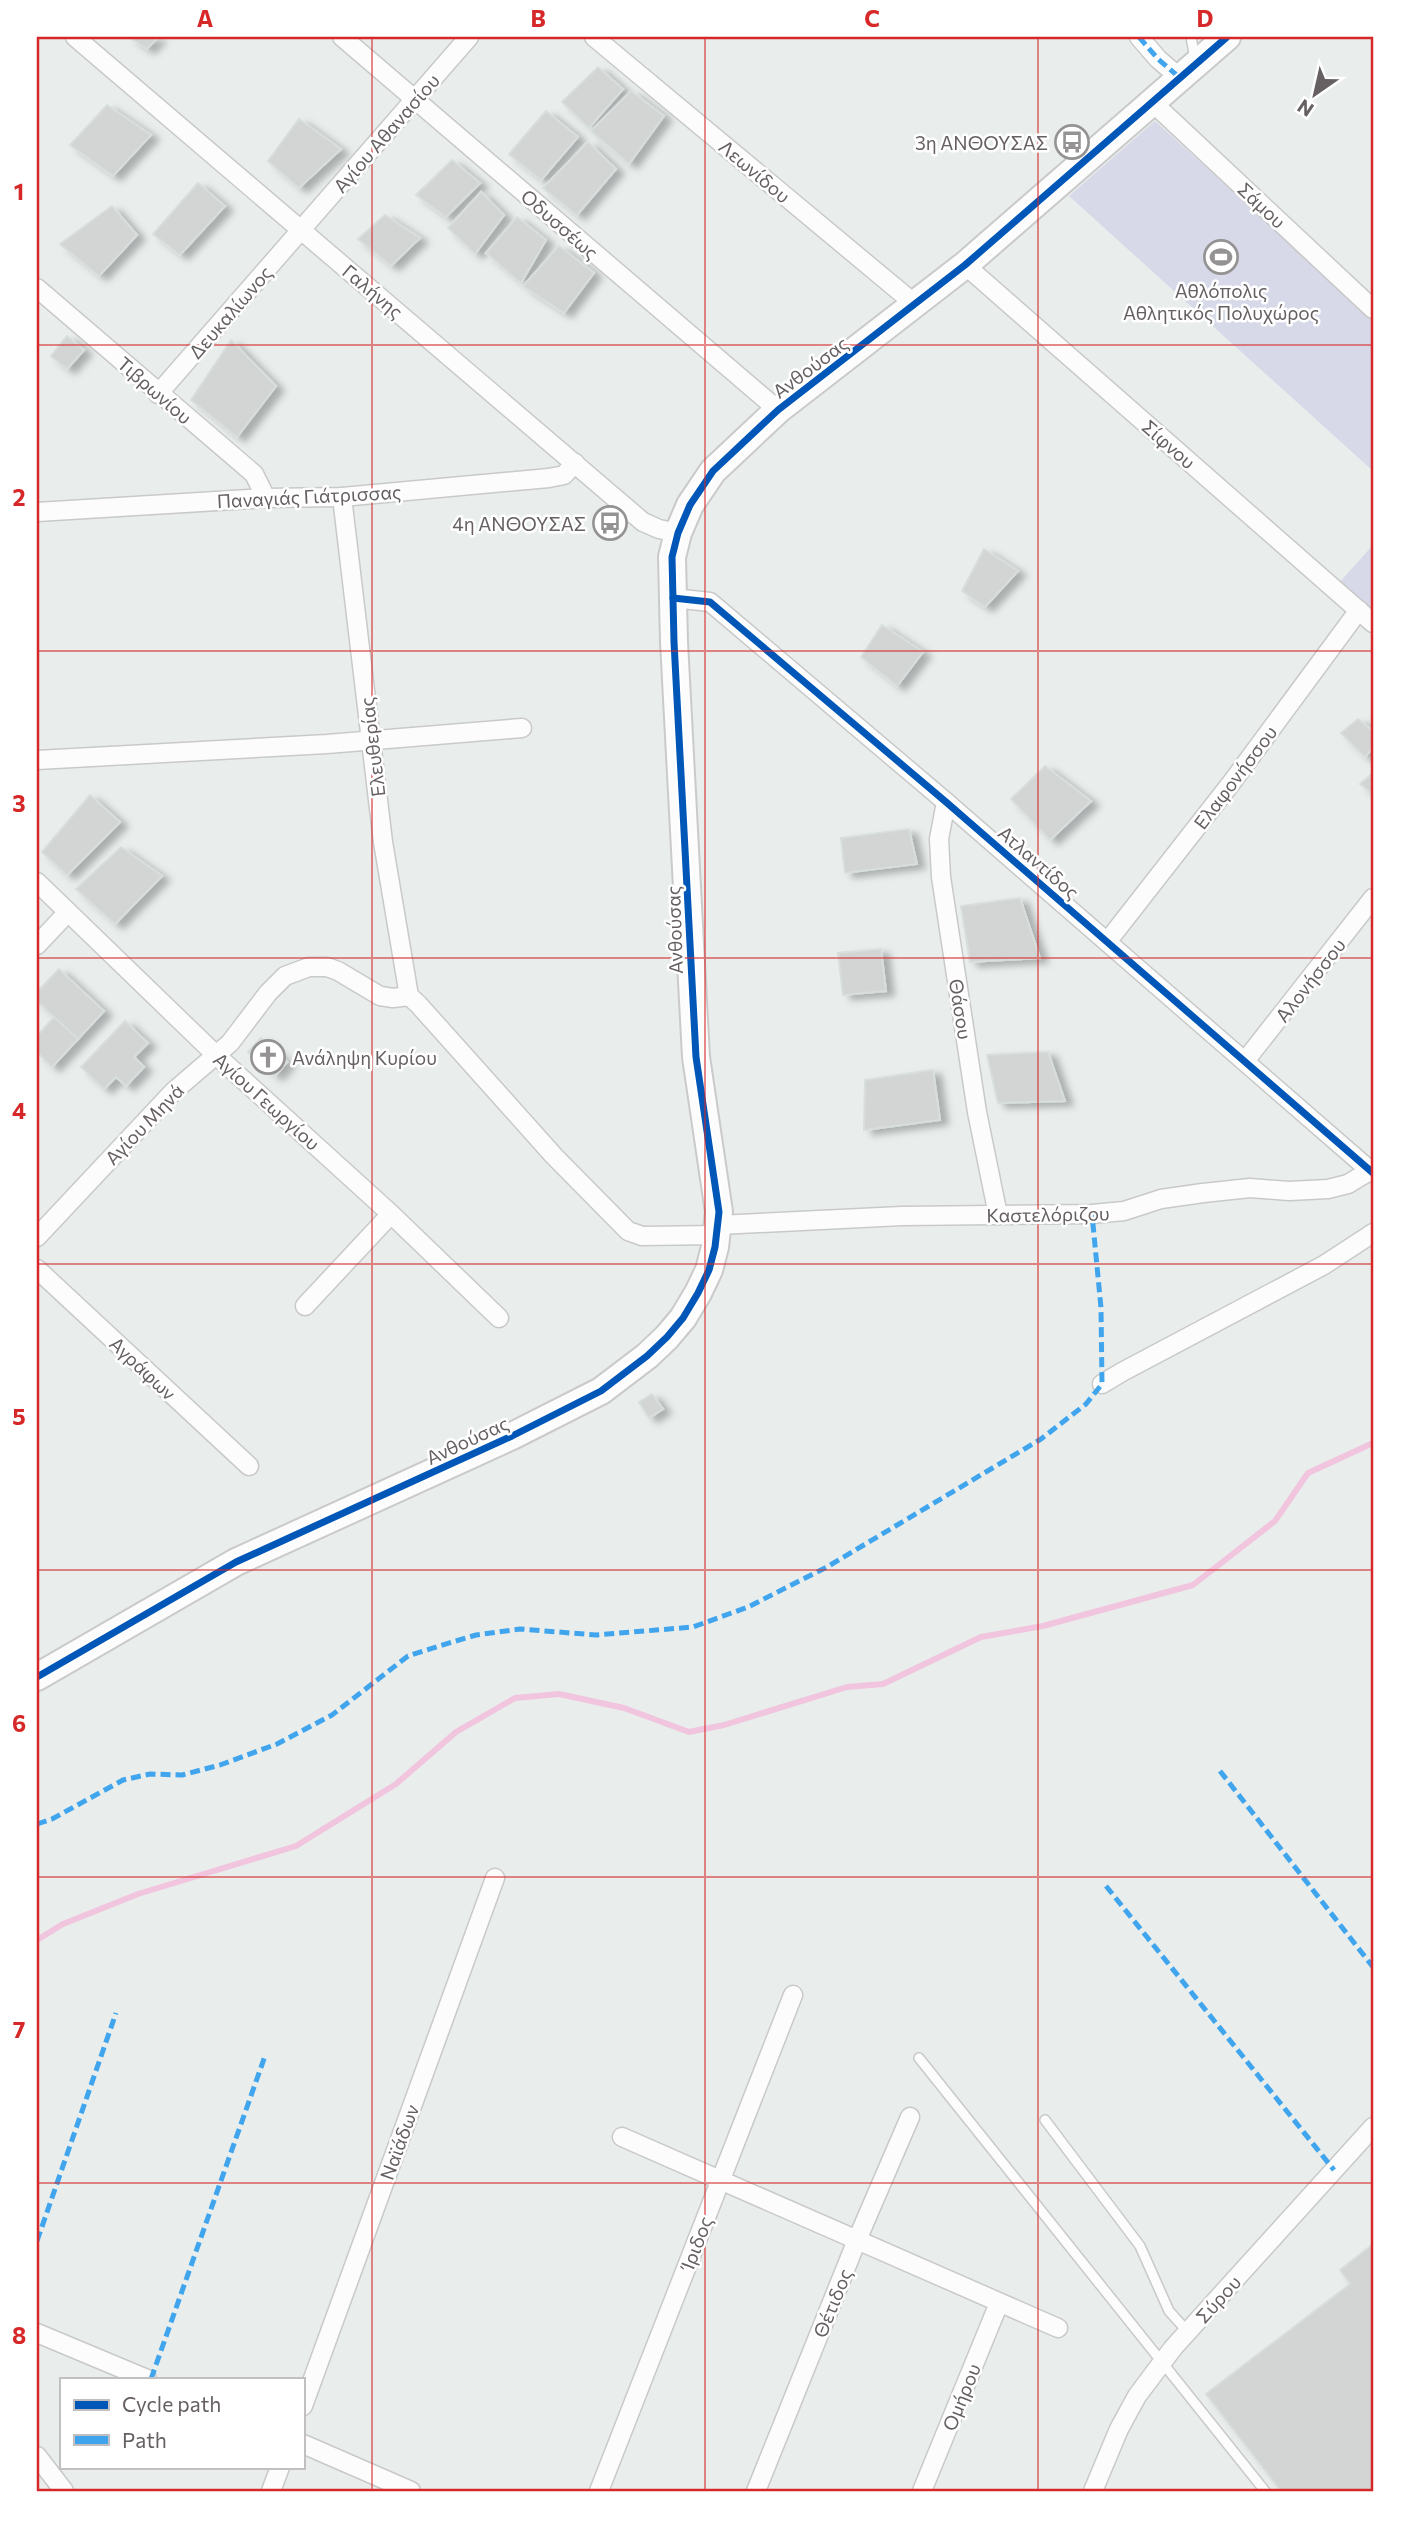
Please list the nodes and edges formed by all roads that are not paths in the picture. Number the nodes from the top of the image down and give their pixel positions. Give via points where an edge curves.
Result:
1 (75, 37) edge
2 (342, 37) edge
3 (469, 37) edge
4 (594, 37) edge
5 (1139, 37) edge
6 (1191, 37) edge
7 (1227, 37) edge
8 (1188, 70) junction
9 (415, 99) junction
10 (1152, 102) junction
11 (302, 230) junction
12 (965, 265) junction
13 (37, 288) edge
14 (916, 305) junction
15 (1373, 309) edge
16 (158, 394) junction
17 (778, 410) junction
18 (575, 463) junction
19 (266, 498) junction
20 (342, 498) junction
21 (37, 513) edge
22 (678, 533) junction
23 (673, 598) junction
24 (1359, 610) junction
25 (1373, 623) edge
26 (522, 728) dead end
27 (372, 740) junction
28 (37, 760) edge
29 (946, 802) junction
30 (37, 882) edge
31 (1373, 898) edge
32 (68, 912) junction
33 (1107, 942) junction
34 (37, 945) edge
35 (409, 996) junction
36 (217, 1056) junction
37 (1245, 1061) junction
38 (1372, 1171) edge
39 (391, 1214) junction
40 (998, 1215) junction
41 (718, 1230) junction
42 (1373, 1233) edge
43 (37, 1237) edge
44 (37, 1269) edge
45 (304, 1306) dead end
46 (499, 1318) dead end
47 (1102, 1384) dead end
48 (249, 1466) dead end
49 (37, 1676) edge
50 (495, 1878) dead end
51 (793, 1995) dead end
52 (919, 2058) dead end
53 (911, 2117) dead end
54 (1045, 2120) dead end
55 (1373, 2127) edge
56 (622, 2137) dead end
57 (721, 2180) junction
58 (857, 2240) junction
59 (999, 2302) junction
60 (1058, 2328) dead end
61 (1188, 2332) junction
62 (37, 2333) edge
63 (1163, 2362) junction
64 (145, 2378) edge
65 (304, 2403) edge
66 (304, 2444) edge
67 (37, 2456) edge
68 (280, 2468) edge
69 (1095, 2490) edge
70 (64, 2491) edge
71 (271, 2491) edge
72 (411, 2491) edge
73 (599, 2491) edge
74 (756, 2491) edge
75 (922, 2491) edge
76 (1265, 2491) edge

1 - 11 street, Γαλήνης
2 - 9 street, Οδυσσέως
3 - 9 street, Αγίου Αθανασίου
4 - 14 street, Λεωνίδου
5 - 8 street via 1158,59
6 - 8 lane
7 - 8 street, Ανθούσας
8 - 10 street, Ανθούσας
9 - 11 street, Αγίου Αθανασίου
9 - 17 street, Οδυσσέως
10 - 12 street, Ανθούσας
10 - 15 street, Σάμου
11 - 16 street, Δευκαλίωνος
11 - 18 street, Γαλήνης
12 - 14 street, Ανθούσας
12 - 24 street, Σίφνου
13 - 16 street, Τιβρωνίου
14 - 17 street, Ανθούσας
16 - 19 street, Τιβρωνίου via 254,474
17 - 22 street, Ανθούσας via 713,471
18 - 20 street, Παναγιάς Γιάτρισσας via 564,475 549,478
18 - 22 street, Γαλήνης via 643,522
19 - 20 street, Παναγιάς Γιάτρισσας
19 - 21 street, Παναγιάς Γιάτρισσας
20 - 27 street, Ελευθερίας
22 - 23 street, Ανθούσας via 672,557
23 - 29 street, Ατλαντίδος via 710,602
23 - 41 street, Ανθούσας via 694,1039 718,1196
24 - 25 street, Σίφνου
24 - 33 street, Ελαφονήσσου
26 - 27 street
27 - 28 street
27 - 35 street, Ελευθερίας via 383,842
29 - 33 street, Ατλαντίδος
29 - 40 street, Θάσου via 939,839 941,877 977,1112
30 - 32 street, Αγίου Γεωργίου
31 - 37 street, Αλονήσσου
32 - 34 street
32 - 36 street, Αγίου Γεωργίου
33 - 37 street, Ατλαντίδος
35 - 36 street, Αγίου Μηνά via 380,996 327,967 297,970 281,980
35 - 41 street, Καστελόριζου via 628,1231 642,1236
36 - 39 street, Αγίου Γεωργίου
36 - 43 street, Αγίου Μηνά via 174,1091
37 - 38 street, Ατλαντίδος
38 - 40 street, Καστελόριζου via 1328,1189 1250,1188 1161,1199 1124,1211
39 - 45 street
39 - 46 street, Αγίου Γεωργίου
40 - 41 street, Καστελόριζου via 902,1216
41 - 49 street, Ανθούσας via 709,1270 683,1318 647,1356 601,1391 501,1442 236,1562
42 - 47 street via 1324,1265
44 - 48 street, Αγράφων
50 - 65 street, Ναϊάδων
51 - 57 street, Ίριδος
52 - 63 lane
53 - 58 street, Θέτιδος
54 - 61 lane via 1140,2246 1169,2311
55 - 61 street, Σύρου
56 - 57 street
57 - 58 street
57 - 73 street, Ίριδος
58 - 59 street
58 - 74 street, Θέτιδος
59 - 60 street
59 - 75 street, Ομήρου
61 - 63 street, Σύρου
62 - 64 street
63 - 69 street, Σύρου via 1119,2429
63 - 76 lane
66 - 72 street
67 - 70 street
68 - 71 street

